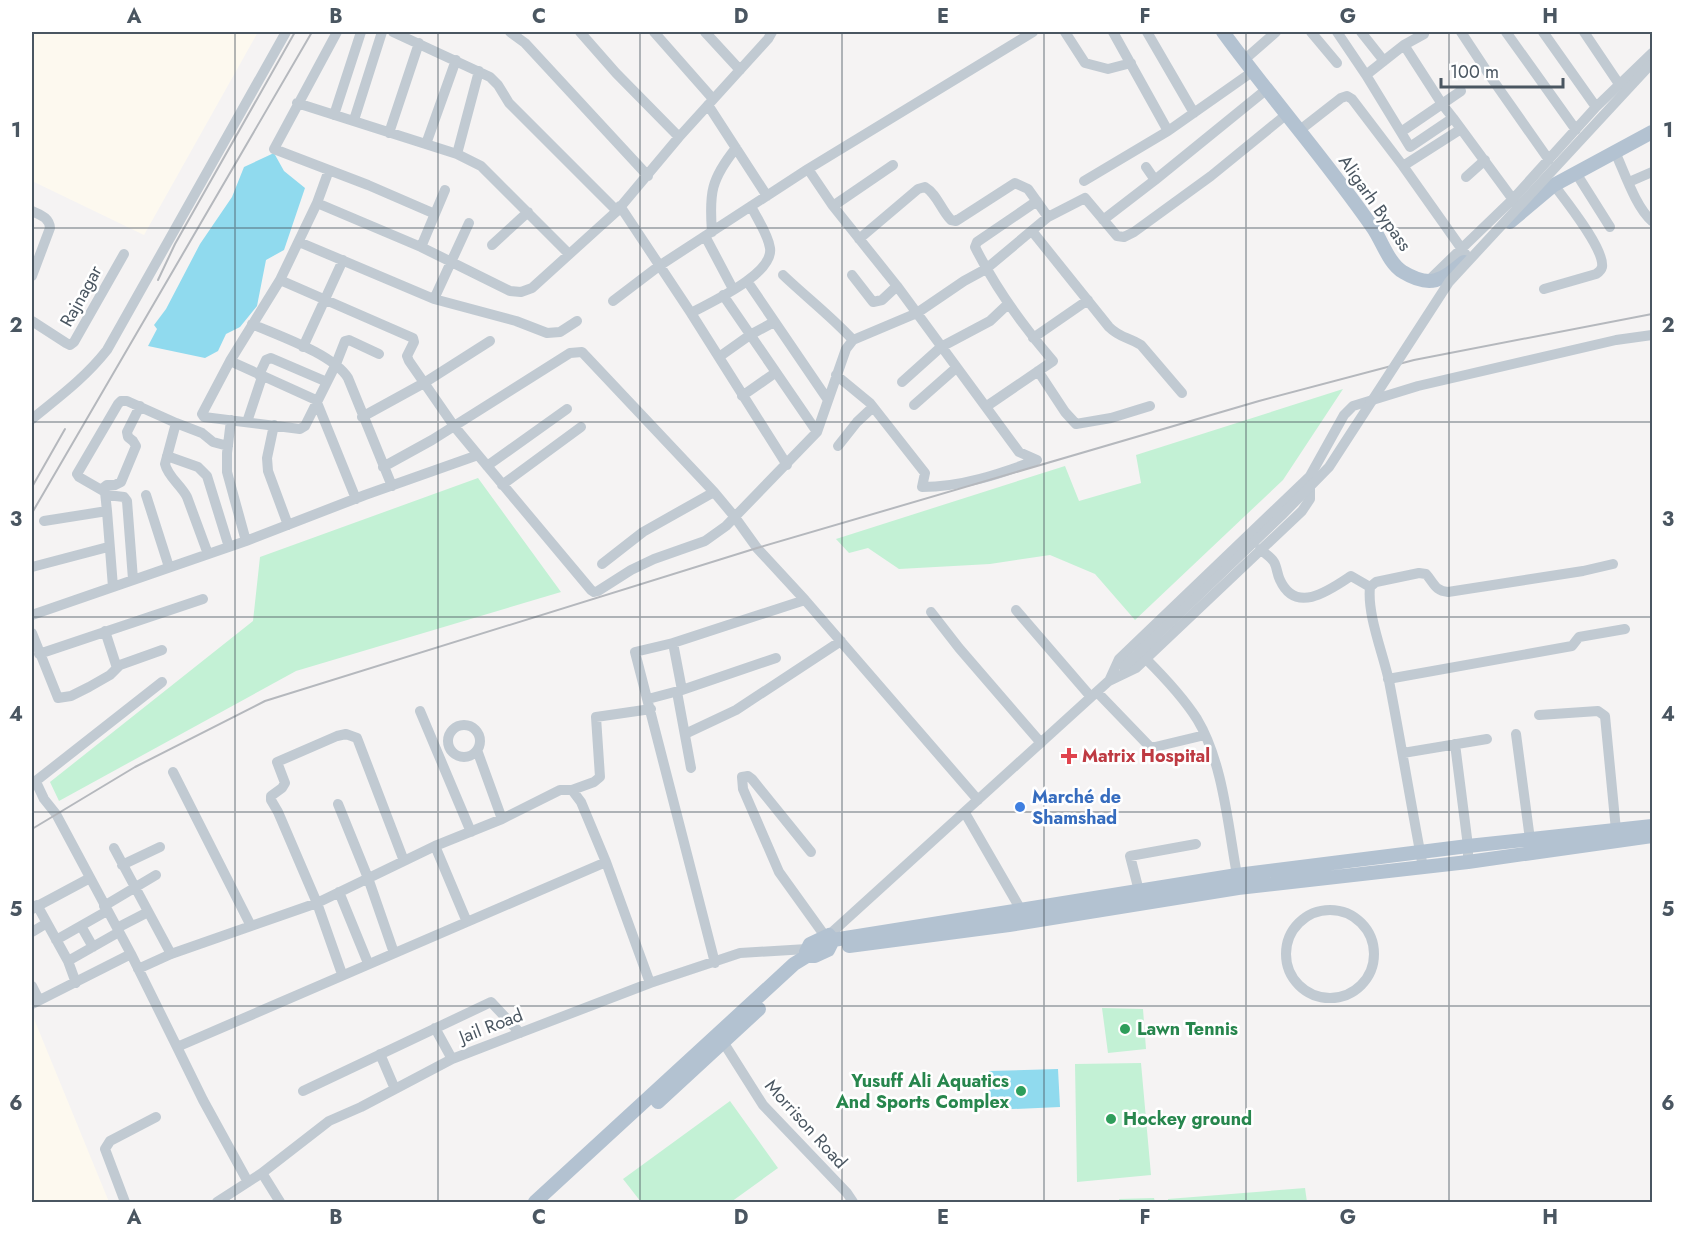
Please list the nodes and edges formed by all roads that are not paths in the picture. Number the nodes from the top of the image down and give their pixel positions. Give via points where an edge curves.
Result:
1 (286, 32) edge
2 (337, 32) edge
3 (361, 32) edge
4 (382, 32) edge
5 (393, 32) edge
6 (510, 32) edge
7 (580, 32) edge
8 (654, 32) edge
9 (705, 32) edge
10 (772, 32) edge
11 (1033, 32) edge
12 (1065, 32) edge
13 (1113, 32) edge
14 (1147, 32) edge
15 (1223, 32) edge
16 (1276, 32) edge
17 (1311, 32) edge
18 (1337, 32) edge
19 (1361, 32) edge
20 (1461, 32) edge
21 (1506, 32) edge
22 (1544, 32) edge
23 (1584, 32) edge
24 (1424, 34) dead end
25 (419, 43) junction
26 (1404, 45) junction
27 (1653, 52) edge
28 (456, 60) junction
29 (1244, 60) junction
30 (1384, 60) junction
31 (1131, 63) junction
32 (1336, 63) dead end
33 (1651, 64) edge
34 (740, 70) junction
35 (479, 71) junction
36 (1252, 72) junction
37 (1366, 75) junction
38 (1619, 84) junction
39 (1267, 89) junction
40 (1461, 91) dead end
41 (710, 102) junction
42 (297, 103) junction
43 (1442, 104) junction
44 (1596, 106) junction
45 (1194, 113) junction
46 (1287, 114) junction
47 (334, 115) junction
48 (1453, 117) junction
49 (354, 120) junction
50 (1461, 129) junction
51 (1300, 130) junction
52 (1576, 130) junction
53 (1168, 131) junction
54 (1401, 132) junction
55 (1653, 132) edge
56 (389, 133) junction
57 (679, 137) junction
58 (426, 144) junction
59 (736, 148) junction
60 (1615, 152) junction
61 (457, 154) junction
62 (1485, 160) junction
63 (1549, 160) junction
64 (893, 165) dead end
65 (1403, 166) junction
66 (1146, 167) dead end
67 (808, 169) junction
68 (329, 170) junction
69 (1653, 172) edge
70 (1576, 173) junction
71 (648, 176) junction
72 (1466, 177) dead end
73 (1155, 180) junction
74 (1084, 181) dead end
75 (1629, 182) junction
76 (1554, 185) junction
77 (445, 190) dead end
78 (767, 196) junction
79 (1513, 199) junction
80 (1037, 201) junction
81 (316, 203) junction
82 (751, 206) junction
83 (833, 206) junction
84 (618, 209) junction
85 (1522, 211) junction
86 (32, 212) edge
87 (528, 212) junction
88 (435, 214) junction
89 (1048, 217) junction
90 (1103, 220) junction
91 (1653, 221) edge
92 (469, 223) dead end
93 (1610, 227) dead end
94 (1032, 231) junction
95 (708, 234) junction
96 (859, 239) junction
97 (299, 242) junction
98 (492, 245) dead end
99 (421, 247) junction
100 (124, 254) dead end
101 (569, 254) junction
102 (1465, 254) junction
103 (343, 260) junction
104 (451, 262) junction
105 (659, 266) junction
106 (986, 269) junction
107 (783, 274) dead end
108 (852, 275) dead end
109 (32, 276) edge
110 (280, 280) junction
111 (747, 281) junction
112 (897, 286) junction
113 (734, 289) junction
114 (1544, 290) dead end
115 (723, 295) junction
116 (434, 299) junction
117 (324, 300) junction
118 (1088, 300) junction
119 (613, 301) dead end
120 (1008, 304) junction
121 (691, 313) junction
122 (916, 313) junction
123 (32, 321) edge
124 (577, 321) dead end
125 (774, 322) junction
126 (252, 324) junction
127 (750, 335) junction
128 (1653, 335) edge
129 (1033, 338) junction
130 (854, 340) junction
131 (490, 341) dead end
132 (303, 347) junction
133 (941, 347) junction
134 (379, 354) dead end
135 (718, 357) junction
136 (230, 361) junction
137 (336, 364) junction
138 (956, 368) junction
139 (1038, 371) junction
140 (775, 373) junction
141 (836, 375) junction
142 (261, 376) junction
143 (327, 382) junction
144 (902, 382) dead end
145 (424, 383) junction
146 (1182, 393) dead end
147 (742, 396) junction
148 (316, 400) junction
149 (828, 400) junction
150 (914, 405) dead end
151 (140, 406) junction
152 (987, 406) junction
153 (1150, 406) dead end
154 (873, 407) junction
155 (567, 409) dead end
156 (362, 417) junction
157 (32, 419) edge
158 (231, 420) junction
159 (247, 422) junction
160 (176, 423) junction
161 (274, 425) junction
162 (454, 426) junction
163 (581, 427) dead end
164 (817, 432) junction
165 (228, 446) junction
166 (838, 446) dead end
167 (478, 455) junction
168 (167, 456) junction
169 (787, 465) junction
170 (487, 466) junction
171 (383, 467) junction
172 (1310, 476) junction
173 (502, 485) junction
174 (392, 486) junction
175 (104, 492) junction
176 (714, 492) junction
177 (146, 495) dead end
178 (356, 499) junction
179 (107, 511) junction
180 (734, 516) junction
181 (44, 521) dead end
182 (288, 525) junction
183 (246, 541) junction
184 (108, 547) junction
185 (229, 547) junction
186 (1260, 549) junction
187 (208, 554) junction
188 (602, 564) dead end
189 (1613, 564) dead end
190 (32, 567) edge
191 (169, 567) junction
192 (133, 579) junction
193 (113, 587) junction
194 (1370, 587) junction
195 (203, 599) dead end
196 (805, 600) junction
197 (1016, 610) dead end
198 (931, 612) dead end
199 (32, 615) edge
200 (1625, 629) dead end
201 (105, 631) junction
202 (32, 633) edge
203 (841, 642) junction
204 (673, 643) junction
205 (162, 650) dead end
206 (39, 654) junction
207 (776, 658) dead end
208 (1146, 659) junction
209 (117, 668) junction
210 (1388, 679) junction
211 (1109, 681) junction
212 (162, 682) dead end
213 (679, 691) junction
214 (1094, 694) junction
215 (650, 704) junction
216 (420, 711) dead end
217 (1539, 716) dead end
218 (685, 734) junction
219 (1516, 734) dead end
220 (1205, 735) junction
221 (1487, 739) dead end
222 (1041, 743) junction
223 (1455, 744) junction
224 (477, 750) dead end
225 (1403, 753) junction
226 (691, 768) dead end
227 (173, 772) dead end
228 (34, 783) edge
229 (572, 790) junction
230 (978, 800) junction
231 (338, 804) dead end
232 (965, 813) junction
233 (502, 819) junction
234 (1653, 826) edge
235 (1616, 830) junction
236 (471, 832) junction
237 (1653, 836) edge
238 (1196, 844) dead end
239 (435, 846) junction
240 (1468, 846) junction
241 (1531, 846) junction
242 (160, 847) dead end
243 (114, 848) dead end
244 (812, 852) dead end
245 (1421, 860) junction
246 (404, 861) junction
247 (606, 862) junction
248 (1468, 862) junction
249 (122, 865) junction
250 (156, 875) dead end
251 (1237, 875) junction
252 (90, 878) junction
253 (368, 878) junction
254 (134, 888) junction
255 (1139, 891) junction
256 (339, 892) junction
257 (317, 903) junction
258 (34, 907) edge
259 (106, 908) junction
260 (1021, 910) junction
261 (148, 912) junction
262 (467, 922) junction
263 (47, 923) junction
264 (81, 926) junction
265 (251, 926) junction
266 (118, 930) junction
267 (32, 932) edge
268 (56, 940) junction
269 (829, 940) junction
270 (93, 947) junction
271 (394, 953) junction
272 (810, 953) junction
273 (131, 954) junction
274 (171, 954) junction
275 (68, 961) junction
276 (368, 963) junction
277 (715, 963) junction
278 (138, 969) junction
279 (342, 974) junction
280 (76, 983) junction
281 (650, 983) junction
282 (32, 986) edge
283 (1311, 993) joint
284 (35, 1002) edge
285 (435, 1028) junction
286 (520, 1033) junction
287 (720, 1039) junction
288 (177, 1047) junction
289 (380, 1054) junction
290 (452, 1059) junction
291 (395, 1089) junction
292 (303, 1091) dead end
293 (156, 1117) dead end
294 (262, 1173) junction
295 (248, 1182) junction
296 (125, 1203) edge
297 (217, 1203) edge
298 (280, 1203) edge
299 (535, 1203) edge
300 (548, 1203) edge
301 (854, 1203) edge

1 - 157 street via 106,350 72,388
2 - 42 street
3 - 47 street
4 - 49 street
5 - 25 street
6 - 71 street
7 - 57 street
8 - 41 street
9 - 34 street
10 - 34 street
11 - 67 street
12 - 31 street via 1085,63 1108,69
13 - 31 street
14 - 45 street
15 - 29 main road, Aligarh Bypass
16 - 29 street
17 - 32 street
18 - 37 street
19 - 30 street
20 - 63 street
21 - 52 street
22 - 44 street
23 - 38 street
24 - 26 street
25 - 28 street
25 - 56 street
26 - 30 street
26 - 43 street
27 - 38 street
28 - 35 street
28 - 58 street
29 - 36 main road, Aligarh Bypass
30 - 37 street
31 - 53 street
33 - 211 street, bridge via 1449,282 1329,467
34 - 41 street
35 - 61 street
35 - 84 street via 490,77 509,103
36 - 39 main road, Aligarh Bypass
36 - 45 street
37 - 54 street
38 - 44 street
39 - 46 main road, Aligarh Bypass
39 - 73 street
40 - 43 street
41 - 57 street
41 - 59 street
42 - 47 street
42 - 68 street via 274,150
43 - 48 street
43 - 54 street
44 - 52 street
45 - 53 street
46 - 51 main road, Aligarh Bypass
46 - 90 street via 1134,232 1117,236
47 - 49 street
48 - 50 street
48 - 54 street via 1410,147
49 - 56 street
50 - 62 street
50 - 65 street
51 - 65 street via 1347,96
51 - 102 main road, Aligarh Bypass via 1401,272 1426,282 1445,277
52 - 63 street
53 - 74 street
55 - 60 main road, Aligarh Bypass
56 - 58 street
57 - 71 street
58 - 61 street
59 - 78 street
59 - 95 street via 716,177
60 - 70 main road, Aligarh Bypass
60 - 75 street
61 - 87 street via 481,166
62 - 72 street
62 - 79 street
63 - 79 street
64 - 83 street
65 - 102 street
66 - 73 street
67 - 78 street
67 - 83 street
68 - 81 street
68 - 88 street
69 - 75 street
70 - 76 main road, Aligarh Bypass
70 - 93 street
71 - 84 street
73 - 90 street
75 - 91 street
76 - 85 main road, Aligarh Bypass
76 - 114 street via 1590,237 1602,266 1596,274
77 - 88 street
78 - 82 street
79 - 85 street
79 - 102 street
80 - 89 street
80 - 96 street via 1028,189 1015,183 956,221 951,220 925,187
80 - 106 street via 977,242 975,247
81 - 97 street
81 - 99 street
82 - 95 street
82 - 111 street via 770,247 770,257
83 - 96 street
84 - 101 street
84 - 105 street
85 - 102 main road, Aligarh Bypass
86 - 109 street via 50,222
87 - 98 street
87 - 101 street
88 - 99 street
89 - 90 street via 1085,198
89 - 94 street
92 - 104 street
94 - 106 street
94 - 118 street
95 - 105 street
95 - 113 street
96 - 112 street
97 - 103 street
97 - 110 street
99 - 104 street
100 - 123 street, Rajnagar via 70,345
101 - 104 street via 532,288 521,292 510,291
103 - 116 street
103 - 117 street
104 - 116 street
105 - 119 street
105 - 121 street
106 - 120 street
106 - 122 street
107 - 130 street
108 - 112 street via 873,302 882,300
110 - 117 street
110 - 126 street
111 - 113 street
111 - 125 street
112 - 122 street
113 - 115 street
115 - 121 street
115 - 127 street
116 - 124 street via 547,333 560,332
117 - 132 street
117 - 145 street via 412,338 407,356
118 - 129 street
118 - 146 street via 1109,327 1122,338 1141,345
120 - 129 street
120 - 133 street via 990,321
121 - 135 street
122 - 130 street
122 - 133 street
125 - 127 street
125 - 149 street
126 - 132 street
126 - 136 street
127 - 135 street
127 - 140 street
128 - 172 street via 1418,386 1353,406
129 - 139 street via 1053,361
130 - 141 street
131 - 145 street
132 - 137 street
133 - 138 street
133 - 144 street
134 - 137 street via 347,340
135 - 147 street
136 - 142 street
136 - 158 street via 202,414
137 - 143 street
137 - 156 street via 348,378
138 - 150 street
138 - 152 street
139 - 152 street
139 - 153 street via 1076,424
140 - 147 street
140 - 164 street
141 - 149 street
141 - 154 street
142 - 143 street via 270,358
142 - 148 street
142 - 159 street
143 - 148 street
145 - 156 street
145 - 162 street
147 - 169 street
148 - 161 street via 300,429
148 - 178 street
149 - 164 street
151 - 160 street
151 - 175 street via 127,432 136,446 121,482 107,485
151 - 175 street via 127,401 118,404 77,474
152 - 154 street via 1019,452 1037,460 945,487 922,487 925,473
154 - 166 street
155 - 170 street
156 - 171 street
158 - 159 street
158 - 165 street
159 - 161 street
160 - 165 street
160 - 168 street
161 - 182 street via 268,471
162 - 167 street
162 - 171 street
162 - 176 street via 570,353 582,352
163 - 173 street
164 - 169 street
165 - 183 street via 227,472
167 - 170 street
167 - 174 street
168 - 185 street via 203,470
168 - 187 street via 166,469 187,497
169 - 180 street
170 - 173 street
171 - 174 street
172 - 186 street via 1310,499 1302,511
172 - 211 street via 1119,659
173 - 180 street via 594,592 631,570 715,536
174 - 178 street
175 - 179 street
175 - 192 street via 127,501
176 - 180 street
176 - 188 street via 643,532
177 - 191 street
178 - 182 street
179 - 181 street
179 - 184 street
180 - 196 street via 757,548
182 - 183 street
183 - 185 street
184 - 190 street
184 - 193 street
185 - 187 street
186 - 194 street via 1274,561 1280,581 1290,594 1305,598 1322,595 1351,576
186 - 208 street
187 - 191 street
189 - 194 street via 1448,592 1441,592 1426,574 1419,573 1376,582
191 - 192 street
192 - 193 street
193 - 199 street
194 - 210 street
195 - 201 street
196 - 203 street
196 - 204 street
197 - 214 street
198 - 222 street
200 - 210 street via 1579,636 1572,646
201 - 206 street
201 - 209 street
202 - 206 street
203 - 218 street via 736,710
203 - 230 street
204 - 213 street
204 - 215 street via 635,652
205 - 209 street
206 - 209 street via 58,698 89,687
207 - 213 street
208 - 211 street
208 - 220 street via 1196,717
210 - 225 street
211 - 214 street
212 - 228 street
213 - 215 street
213 - 218 street
214 - 220 street via 1150,747
214 - 222 street
215 - 229 street via 596,717 600,777
215 - 277 street
216 - 236 street
217 - 235 street via 1598,711 1605,716
218 - 226 street
219 - 241 street
220 - 251 street via 1221,784
221 - 223 street
222 - 230 street
223 - 225 street
223 - 240 street
224 - 233 street
225 - 245 street
227 - 265 street
228 - 252 street via 56,814
229 - 233 street via 560,790
229 - 247 street via 581,802
230 - 232 street
231 - 253 street
232 - 260 street
232 - 269 street
233 - 236 street
234 - 235 main road
235 - 241 main road
236 - 239 street
237 - 241 main road
238 - 255 street via 1130,856
239 - 246 street
239 - 262 street
240 - 241 main road
240 - 245 main road
240 - 248 street
241 - 248 main road
242 - 249 street
243 - 249 street
244 - 269 street via 752,779 742,777 743,789 779,872
245 - 248 main road
245 - 251 main road
245 - 269 main road via 1009,925
246 - 253 street
246 - 257 street via 357,738 337,736 279,760 285,783 271,800
247 - 262 street
247 - 281 street
249 - 254 street
250 - 254 street
251 - 255 main road
252 - 258 street
252 - 259 street
253 - 256 street
253 - 271 street
254 - 259 street
254 - 261 street
255 - 260 main road
256 - 257 street
256 - 276 street
257 - 265 street
257 - 279 street
258 - 263 street
259 - 264 street
259 - 266 street
260 - 269 main road
261 - 266 street
261 - 274 street
262 - 271 street
263 - 267 street
263 - 268 street
264 - 268 street
264 - 270 street
265 - 274 street
266 - 270 street
266 - 273 street
268 - 275 street
269 - 272 main road via 813,942
270 - 275 street
271 - 276 street
272 - 277 street, Jail Road via 740,953
272 - 287 main road via 794,964
273 - 278 street
273 - 280 street
274 - 278 street
275 - 280 street
276 - 279 street
277 - 281 street, Jail Road
278 - 288 street
279 - 288 street
280 - 284 street
281 - 286 street, Jail Road
282 - 284 street
283 - 283 street via 1291,976 1286,959 1287,941 1295,926 1309,914 1326,909 1343,911 1359,919 1376,950 1374,968 1365,983 1352,994 1335,997
285 - 286 street via 491,1002
285 - 289 street
285 - 290 street
286 - 290 street, Jail Road
287 - 299 main road
287 - 300 main road
287 - 301 street, Morrison Road via 763,1105
288 - 295 street
289 - 291 street
289 - 292 street
290 - 291 street, Jail Road
291 - 294 street, Jail Road via 329,1121
293 - 296 street via 110,1140 105,1149
294 - 295 street, Jail Road
294 - 298 street
295 - 297 street, Jail Road

